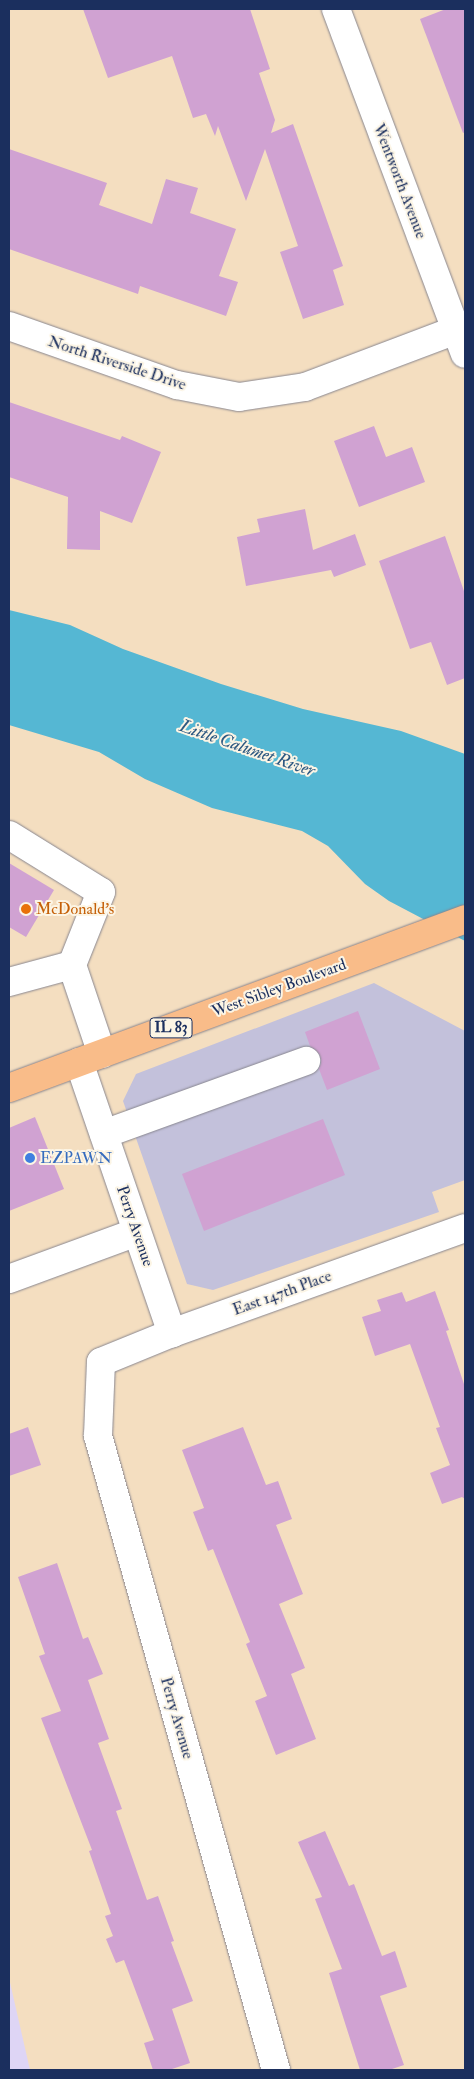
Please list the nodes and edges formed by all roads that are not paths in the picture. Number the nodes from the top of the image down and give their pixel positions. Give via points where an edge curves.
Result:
1 (336, 9) edge
2 (9, 326) edge
3 (461, 342) edge
4 (9, 835) edge
5 (465, 919) edge
6 (72, 965) junction
7 (9, 982) edge
8 (90, 1058) junction
9 (306, 1061) dead end
10 (9, 1088) edge
11 (104, 1134) junction
12 (465, 1228) edge
13 (137, 1232) junction
14 (9, 1279) edge
15 (172, 1333) junction
16 (101, 1362) joint
17 (276, 2070) edge

1 - 3 street, Wentworth Avenue
2 - 3 street, North Riverside Drive via 177,385 239,397 305,387
4 - 6 street via 101,892
5 - 8 main road, West Sibley Boulevard / IL 83
6 - 7 street
6 - 8 street, Perry Avenue
8 - 10 main road, West Sibley Boulevard / IL 83
8 - 11 street, Perry Avenue
9 - 11 street
11 - 13 street, Perry Avenue
12 - 15 street, East 147th Place
13 - 14 street
13 - 15 street, Perry Avenue
15 - 16 street, East 147th Place
16 - 17 street, Perry Avenue via 98,1436

